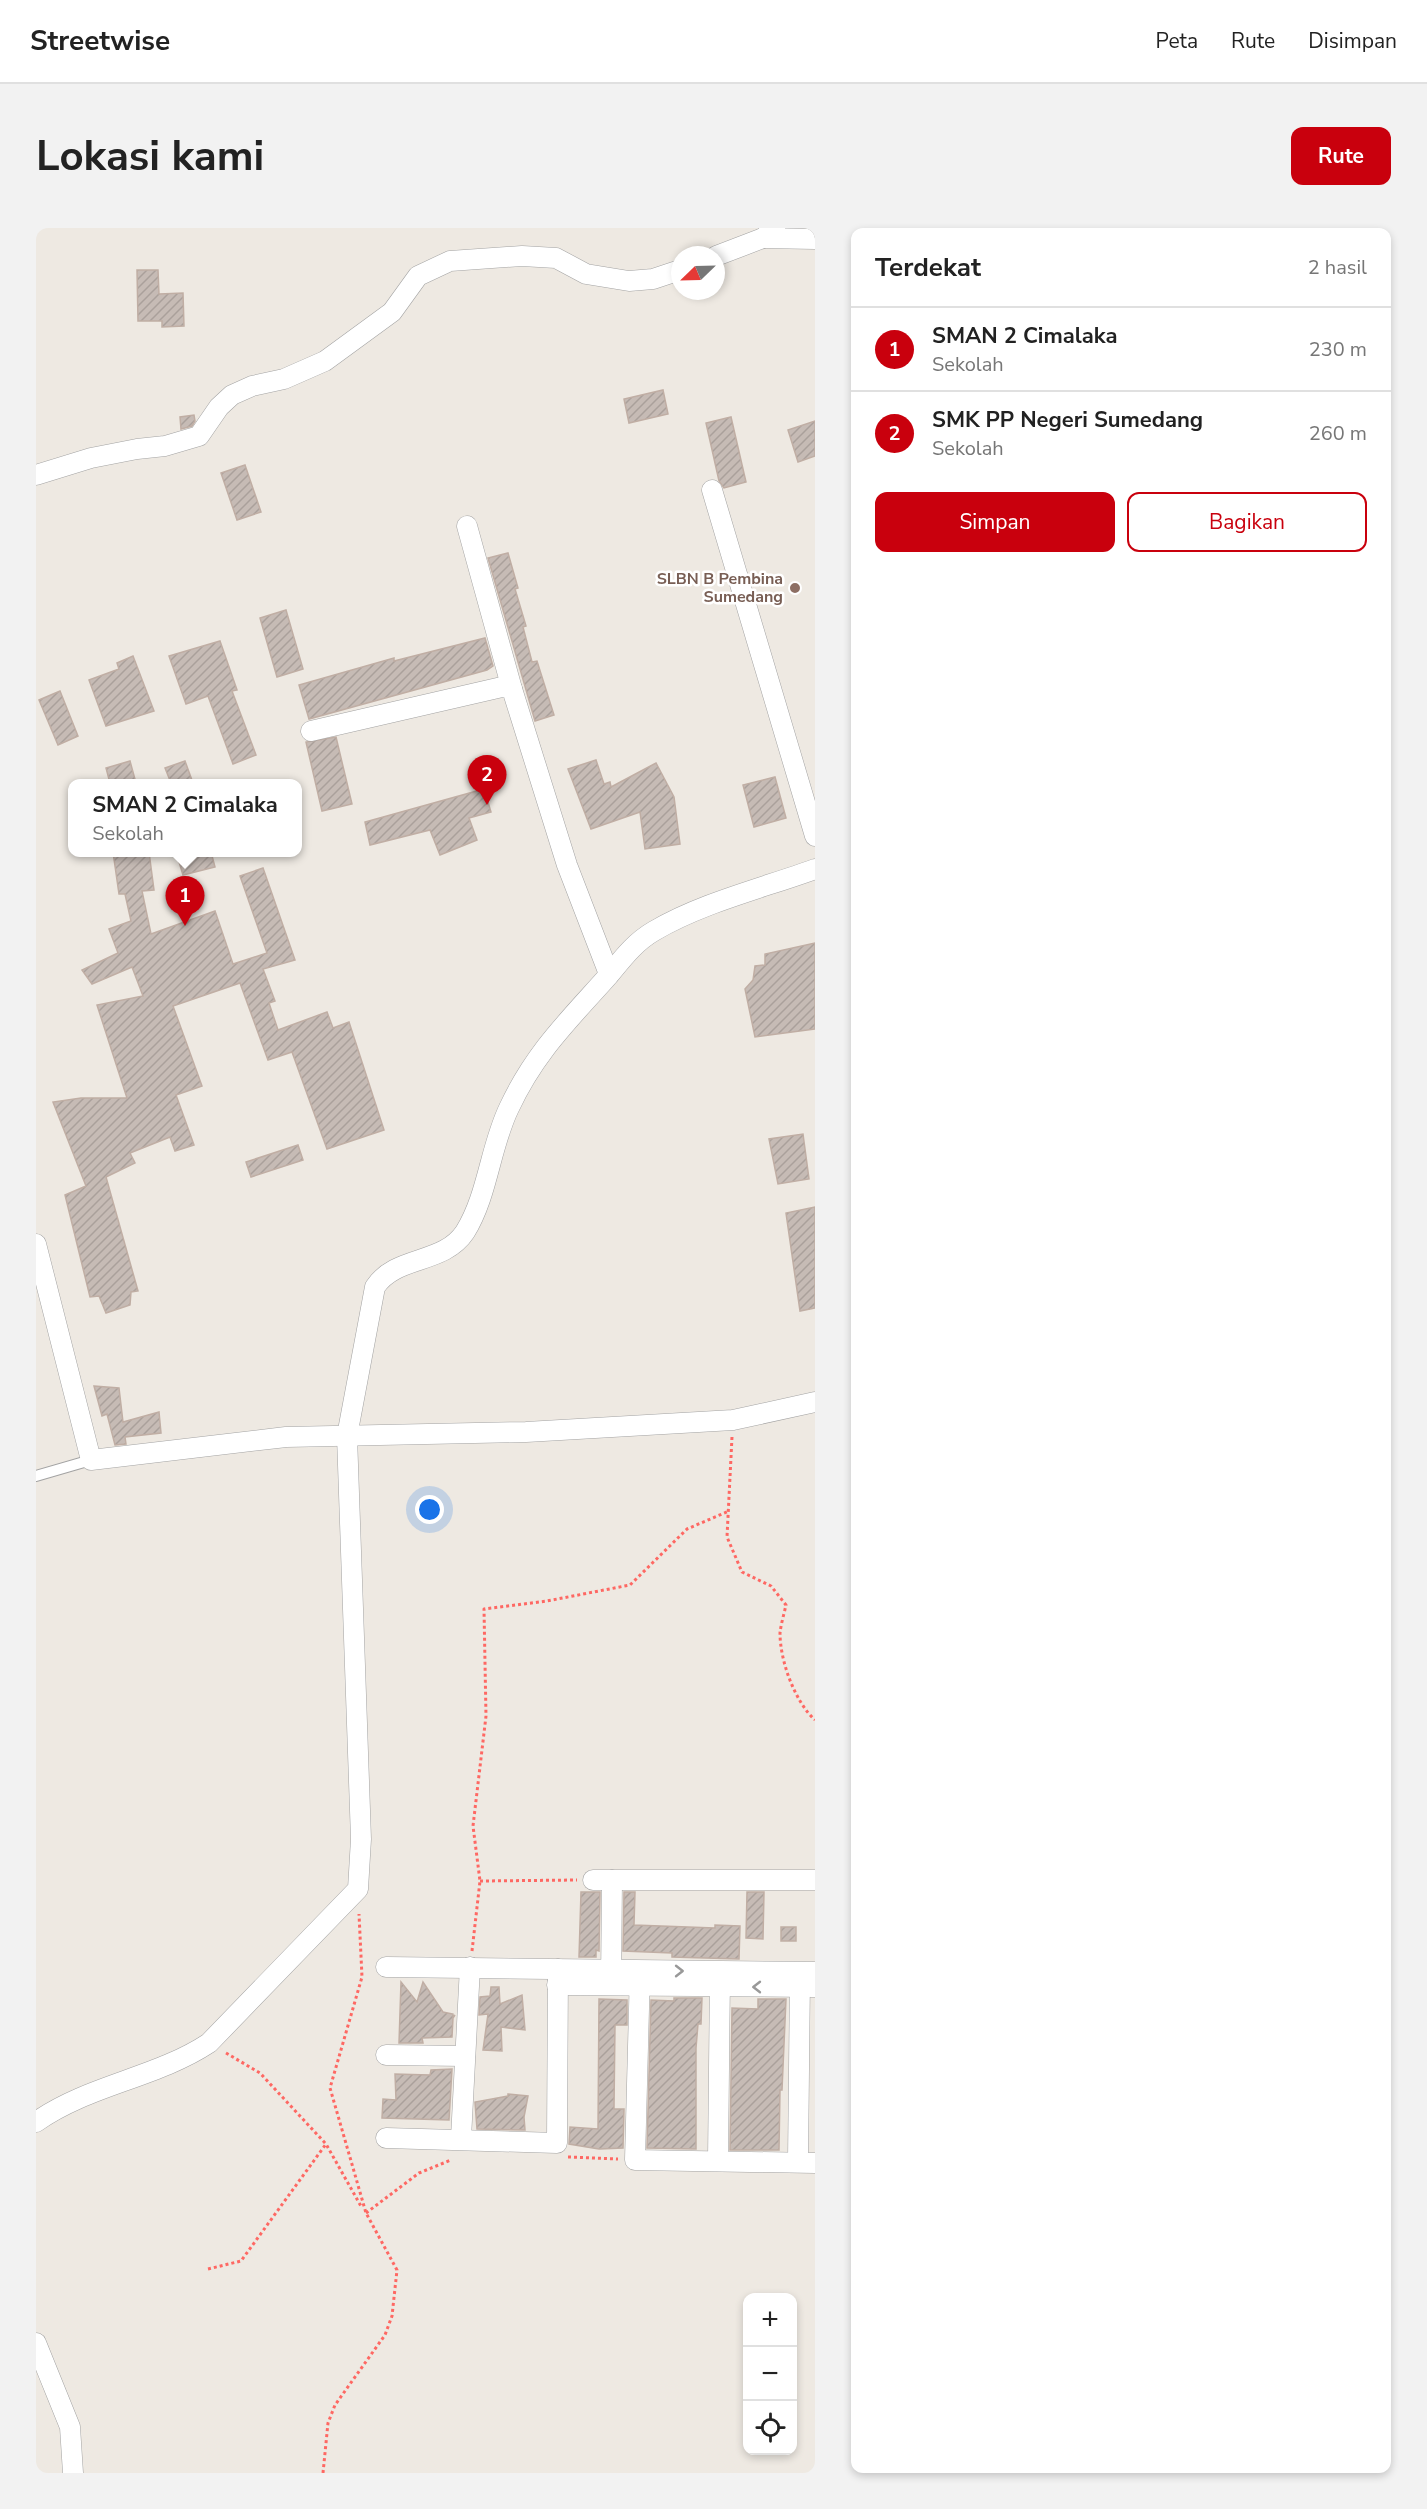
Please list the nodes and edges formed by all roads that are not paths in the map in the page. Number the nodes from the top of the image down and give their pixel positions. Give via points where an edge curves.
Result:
1 (769, 233) edge
2 (815, 239) edge
3 (725, 252) edge
4 (671, 273) edge
5 (36, 475) edge
6 (712, 490) dead end
7 (467, 526) dead end
8 (512, 689) junction
9 (311, 731) dead end
10 (815, 836) edge
11 (815, 869) edge
12 (609, 974) junction
13 (36, 1244) edge
14 (815, 1402) edge
15 (347, 1436) junction
16 (91, 1460) junction
17 (36, 1476) edge
18 (815, 1880) edge
19 (386, 1967) dead end
20 (470, 1967) junction
21 (557, 1977) junction
22 (640, 1979) junction
23 (720, 1979) junction
24 (807, 1979) edge
25 (605, 1981) junction
26 (386, 2055) dead end
27 (465, 2056) junction
28 (36, 2122) edge
29 (386, 2138) dead end
30 (461, 2138) junction
31 (718, 2161) junction
32 (806, 2162) edge
33 (36, 2343) edge
34 (74, 2473) edge

1 - 2 street
1 - 3 street
4 - 5 street via 628,281 586,274 556,258 463,259 437,265 417,276 392,312 326,361 232,395 199,436 165,446 91,458
6 - 10 street
7 - 8 street
8 - 9 street via 502,687
8 - 12 street via 567,865
11 - 12 street via 678,919 639,943
12 - 15 street via 527,1070 507,1111 465,1230 453,1246 386,1273 375,1287
13 - 16 street
14 - 15 street via 733,1420 526,1432
15 - 16 street via 243,1441
15 - 28 street via 361,1839 358,1889 209,2043 180,2061 60,2108
16 - 17 lane
18 - 25 street via 603,1880
19 - 20 street
20 - 21 street
20 - 27 street
21 - 25 street
21 - 30 street via 557,2143
22 - 23 street
22 - 25 street
22 - 31 street via 635,2160
23 - 24 street
23 - 31 street
24 - 32 street
26 - 27 street
27 - 30 street
29 - 30 street
31 - 32 street
33 - 34 street via 70,2427

